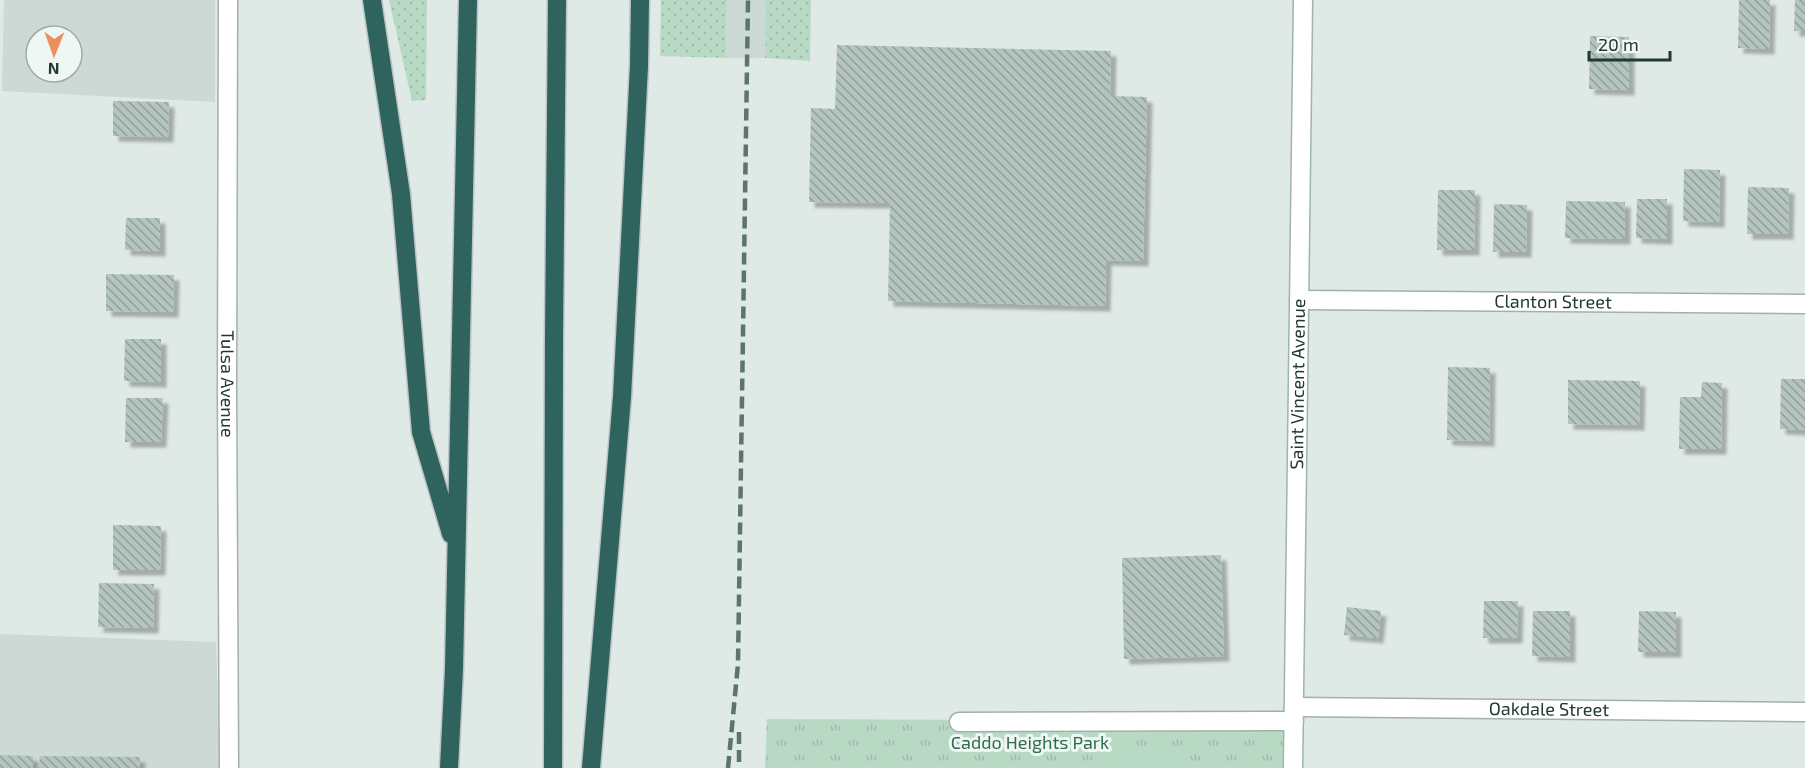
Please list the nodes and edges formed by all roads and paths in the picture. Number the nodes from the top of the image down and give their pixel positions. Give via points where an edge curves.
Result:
1 (228, 0) edge
2 (372, 0) edge
3 (468, 0) edge
4 (557, 0) edge
5 (640, 0) edge
6 (1303, 0) edge
7 (1299, 300) junction
8 (1805, 304) edge
9 (456, 550) junction
10 (1805, 712) edge
11 (1294, 714) junction
12 (959, 722) dead end
13 (229, 768) edge
14 (449, 768) edge
15 (553, 768) edge
16 (591, 768) edge
17 (1293, 768) edge

1 - 13 street, Tulsa Avenue
2 - 9 highway via 401,194 421,432
3 - 9 highway
4 - 15 highway
5 - 16 highway via 622,397
6 - 7 street, Saint Vincent Avenue
7 - 8 street, Clanton Street
7 - 11 street, Saint Vincent Avenue
9 - 14 highway
10 - 11 street, Oakdale Street
11 - 12 street, Oakdale Street
11 - 17 street, Saint Vincent Avenue

